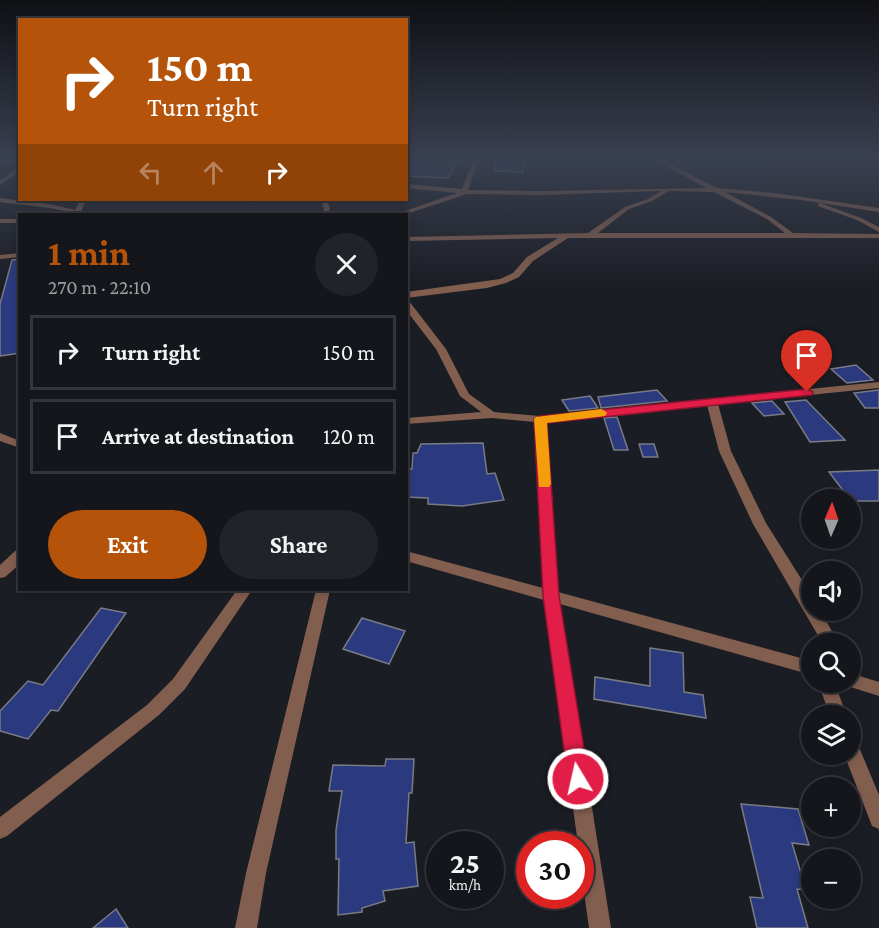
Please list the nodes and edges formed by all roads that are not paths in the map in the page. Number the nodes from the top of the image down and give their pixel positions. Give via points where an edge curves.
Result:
1 (442, 200) edge
2 (649, 200) edge
3 (735, 200) edge
4 (810, 200) edge
5 (820, 200) edge
6 (34, 201) edge
7 (879, 210) edge
8 (74, 213) edge
9 (404, 213) edge
10 (0, 221) edge
11 (18, 221) edge
12 (879, 230) edge
13 (790, 234) junction
14 (568, 235) junction
15 (590, 235) junction
16 (879, 236) edge
17 (408, 239) edge
18 (18, 255) edge
19 (0, 256) edge
20 (409, 299) edge
21 (879, 385) edge
22 (712, 402) junction
23 (492, 415) junction
24 (540, 419) junction
25 (408, 421) edge
26 (0, 437) edge
27 (18, 444) edge
28 (18, 557) edge
29 (408, 557) edge
30 (0, 573) edge
31 (244, 591) edge
32 (323, 591) edge
33 (801, 592) edge
34 (551, 596) junction
35 (801, 665) edge
36 (861, 683) edge
37 (879, 689) edge
38 (858, 765) edge
39 (879, 819) edge
40 (0, 829) edge
41 (246, 928) edge
42 (600, 928) edge

1 - 9 street
2 - 15 street via 627,208
3 - 13 street
4 - 12 street
5 - 7 street
6 - 8 street
10 - 11 street
13 - 15 street
13 - 16 street
14 - 15 street
14 - 17 street
14 - 20 street via 530,259 516,275 487,285
18 - 19 street
20 - 23 street via 465,396
21 - 22 street
22 - 24 street
22 - 33 street via 730,462 760,524
23 - 24 street
23 - 25 street
24 - 34 street
26 - 27 street
28 - 30 street
29 - 34 street
31 - 40 street via 178,684 153,710
32 - 41 street
34 - 35 street
34 - 42 street
36 - 37 street
38 - 39 street

